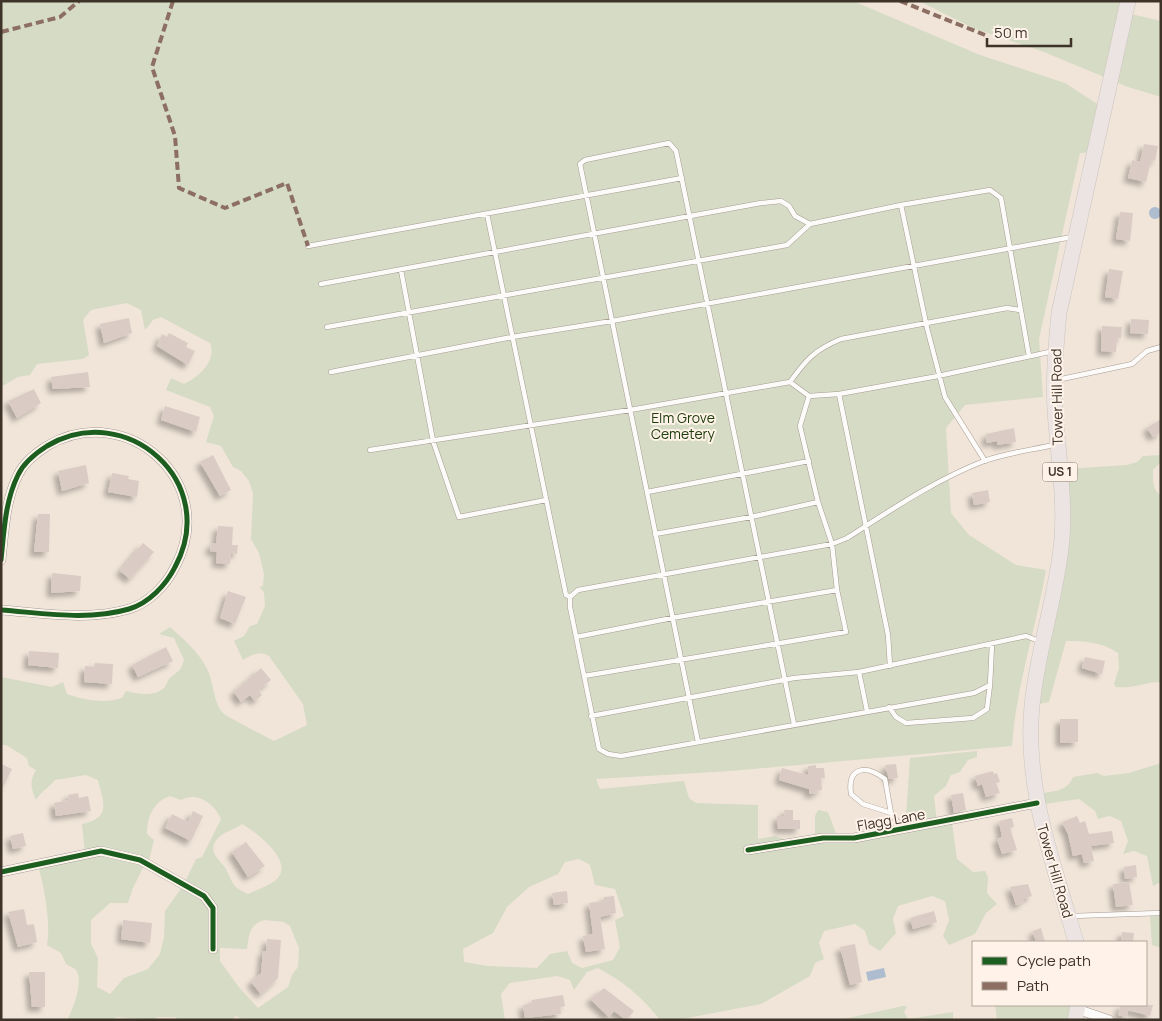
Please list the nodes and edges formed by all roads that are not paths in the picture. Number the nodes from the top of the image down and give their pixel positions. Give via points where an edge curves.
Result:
1 (1128, 1) edge
2 (682, 178) junction
3 (586, 196) junction
4 (901, 205) junction
5 (487, 214) junction
6 (689, 216) junction
7 (810, 224) junction
8 (594, 234) junction
9 (1074, 237) junction
10 (308, 246) dead end
11 (1011, 248) junction
12 (494, 252) junction
13 (698, 261) junction
14 (914, 266) junction
15 (401, 270) junction
16 (603, 278) junction
17 (321, 284) dead end
18 (503, 295) junction
19 (707, 304) junction
20 (1020, 310) junction
21 (409, 313) junction
22 (612, 321) junction
23 (926, 322) junction
24 (327, 327) dead end
25 (512, 336) junction
26 (1161, 347) edge
27 (1055, 350) junction
28 (417, 355) junction
29 (1029, 356) junction
30 (331, 372) dead end
31 (938, 376) junction
32 (1054, 380) junction
33 (790, 382) junction
34 (726, 394) junction
35 (839, 394) junction
36 (809, 396) junction
37 (630, 410) junction
38 (531, 426) junction
39 (433, 441) junction
40 (1058, 444) junction
41 (370, 450) dead end
42 (809, 461) junction
43 (986, 461) junction
44 (742, 474) junction
45 (646, 492) junction
46 (546, 500) junction
47 (818, 502) junction
48 (751, 517) junction
49 (866, 526) junction
50 (655, 534) junction
51 (832, 544) junction
52 (760, 558) junction
53 (1, 560) edge
54 (663, 575) junction
55 (837, 590) junction
56 (570, 597) junction
57 (769, 602) junction
58 (1, 610) edge
59 (672, 618) junction
60 (576, 637) junction
61 (1043, 642) junction
62 (777, 643) junction
63 (992, 644) junction
64 (681, 660) junction
65 (890, 666) junction
66 (859, 672) junction
67 (584, 676) junction
68 (785, 680) junction
69 (990, 685) junction
70 (689, 698) junction
71 (889, 707) junction
72 (867, 711) junction
73 (592, 716) junction
74 (794, 724) junction
75 (698, 742) junction
76 (1037, 803) junction
77 (891, 813) junction
78 (902, 829) junction
79 (748, 850) dead end
80 (1, 872) edge
81 (1161, 913) edge
82 (1068, 916) junction
83 (1076, 941) edge
84 (213, 949) dead end
85 (1077, 1011) edge
86 (1110, 1020) edge

1 - 9 main road, Tower Hill Road / US 1
2 - 3 lane
2 - 3 lane via 676,151 669,143 586,160 580,164
2 - 6 lane
3 - 5 lane
3 - 8 lane
4 - 7 lane
4 - 11 lane via 990,190 1000,198
4 - 14 lane
5 - 10 lane
5 - 12 lane
6 - 7 lane via 781,201 795,216
6 - 8 lane
6 - 13 lane
7 - 13 lane via 787,245
8 - 12 lane
8 - 16 lane
9 - 11 lane
9 - 27 main road, Tower Hill Road / US 1
11 - 14 lane
11 - 20 lane
12 - 15 lane
12 - 18 lane
13 - 16 lane
13 - 19 lane
14 - 19 lane
14 - 23 lane
15 - 17 lane
15 - 21 lane
16 - 18 lane
16 - 22 lane
18 - 21 lane
18 - 25 lane
19 - 22 lane
19 - 34 lane
20 - 23 lane via 1007,308
20 - 29 lane
21 - 24 lane
21 - 28 lane
22 - 25 lane
22 - 37 lane
23 - 31 lane
23 - 33 lane via 841,339 821,347 809,356
25 - 28 lane
25 - 38 lane
26 - 32 lane via 1147,351 1132,364
27 - 29 lane
27 - 32 main road, Tower Hill Road / US 1
28 - 30 lane
28 - 39 lane
29 - 31 lane
31 - 35 lane
31 - 43 lane via 945,397
32 - 40 main road, Tower Hill Road / US 1
33 - 34 lane
33 - 36 lane
34 - 37 lane
34 - 44 lane
35 - 36 lane
35 - 49 lane
36 - 42 lane via 800,426
37 - 38 lane
37 - 45 lane
38 - 39 lane
38 - 46 lane
39 - 41 lane
39 - 46 lane via 459,517
40 - 43 lane
40 - 61 main road, Tower Hill Road / US 1 via 1062,538
42 - 44 lane
42 - 47 lane
43 - 49 lane via 937,482
44 - 45 lane
44 - 48 lane
45 - 50 lane
46 - 56 lane via 566,595
47 - 48 lane
47 - 51 lane
48 - 50 lane
48 - 52 lane
49 - 51 lane
49 - 65 lane via 888,634
50 - 54 lane
51 - 52 lane
51 - 55 lane
52 - 54 lane
52 - 57 lane
53 - 58 street via 9,499 18,474 38,452 63,437 103,434 132,440 165,462 181,485 187,508 180,558 169,578 152,596 131,608 100,616
54 - 56 lane via 578,590
54 - 59 lane
55 - 57 lane
55 - 62 lane via 846,632
56 - 60 lane
57 - 59 lane
57 - 62 lane
59 - 60 lane
59 - 64 lane
60 - 67 lane
61 - 63 lane via 1026,636
61 - 76 main road, Tower Hill Road / US 1 via 1032,706 1030,762
62 - 64 lane
62 - 68 lane
63 - 65 lane
63 - 69 lane
64 - 67 lane
64 - 70 lane
65 - 66 lane
66 - 68 lane
66 - 72 lane
67 - 73 lane
68 - 70 lane
68 - 74 lane
69 - 71 lane via 974,693
69 - 71 lane via 986,709 973,718 906,723
70 - 73 lane
70 - 75 lane
71 - 72 lane
72 - 74 lane
73 - 75 lane via 599,749 608,754 621,756
74 - 75 lane
76 - 78 street, Flagg Lane
76 - 82 main road, Tower Hill Road / US 1
77 - 77 lane via 884,779 876,772 863,769 855,773 849,783 851,794 863,804
77 - 78 lane
78 - 79 street, Flagg Lane
80 - 84 street via 101,851 140,860 204,896 213,908
81 - 82 lane
82 - 83 main road, Tower Hill Road / US 1
85 - 86 street

